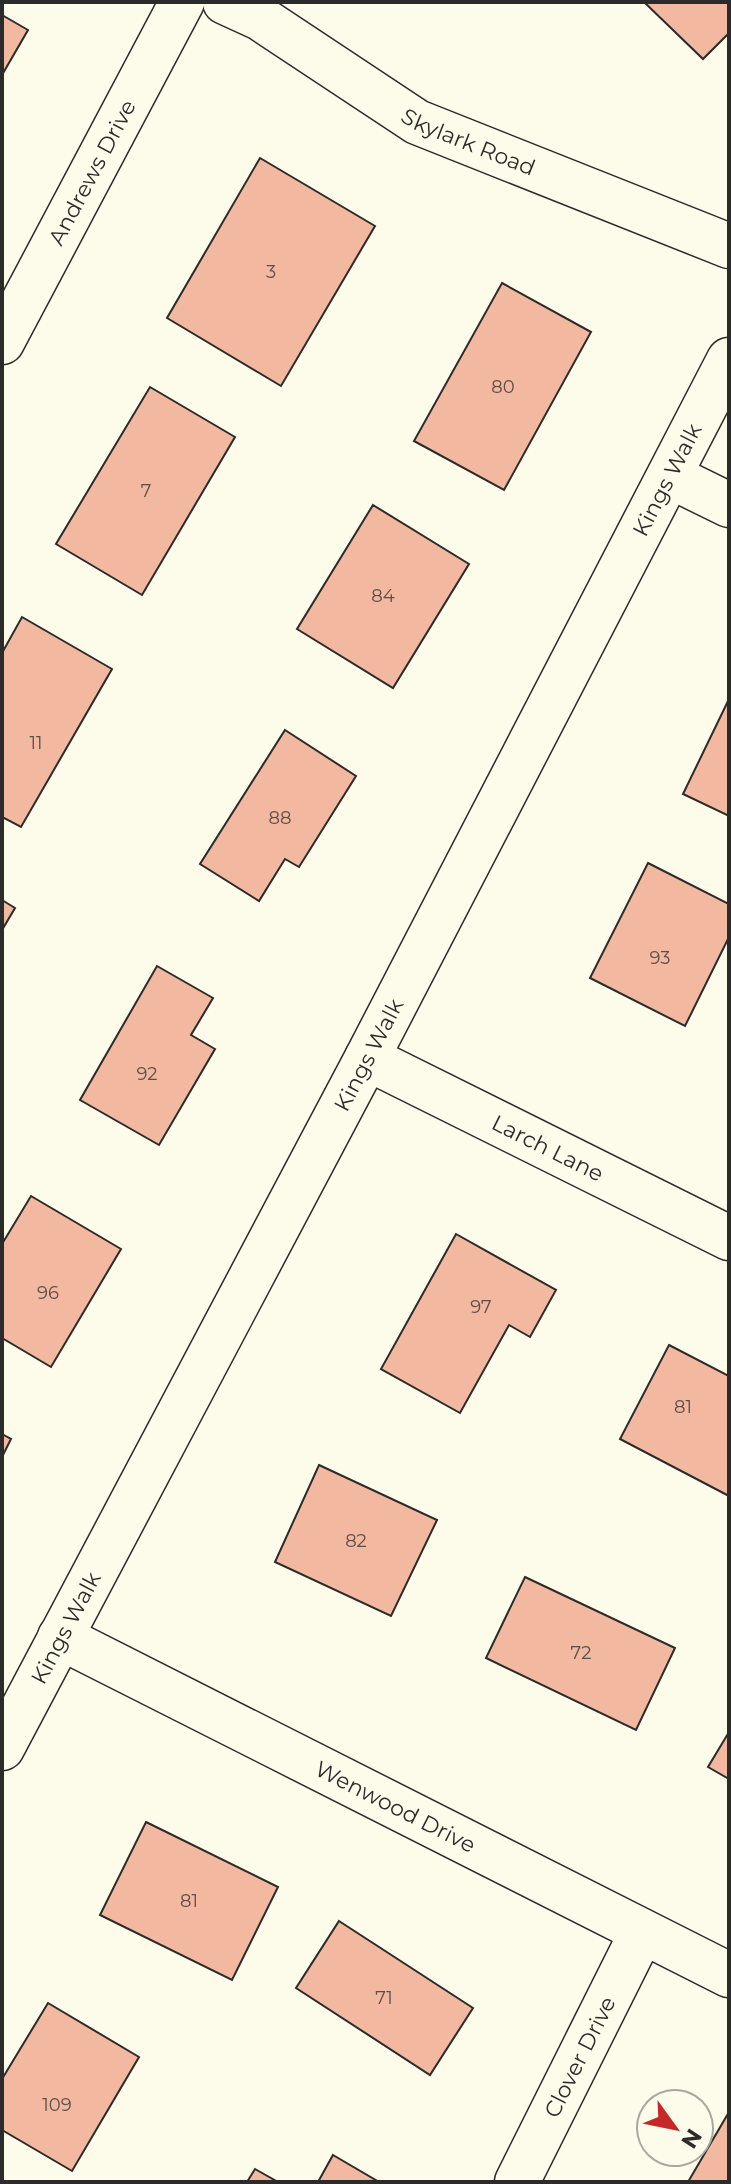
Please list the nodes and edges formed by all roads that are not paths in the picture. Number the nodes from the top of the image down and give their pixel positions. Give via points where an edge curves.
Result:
1 (182, 2) edge
2 (225, 2) edge
3 (729, 246) edge
4 (2, 342) edge
5 (729, 360) edge
6 (670, 476) junction
7 (729, 505) edge
8 (367, 1058) junction
9 (729, 1238) edge
10 (60, 1637) junction
11 (2, 1748) edge
12 (642, 1932) junction
13 (729, 1975) edge
14 (517, 2182) edge

1 - 4 street, Andrews Drive
2 - 3 street, Skylark Road via 260,18 417,122
5 - 6 street, Kings Walk
6 - 7 street
6 - 8 street, Kings Walk
8 - 9 street, Larch Lane
8 - 10 street, Kings Walk
10 - 11 street, Kings Walk
10 - 12 street, Wenwood Drive
12 - 13 street, Wenwood Drive
12 - 14 street, Clover Drive

